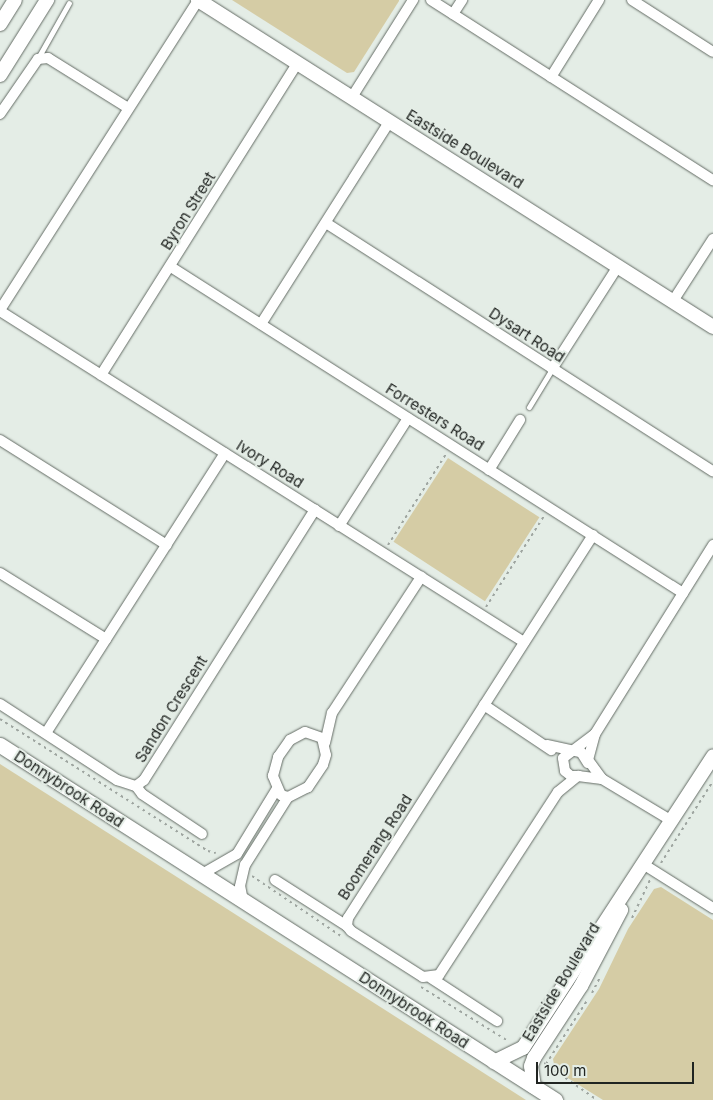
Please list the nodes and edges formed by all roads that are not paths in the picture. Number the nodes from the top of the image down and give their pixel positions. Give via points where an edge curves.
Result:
1 (15, 0) edge
2 (47, 0) edge
3 (198, 0) edge
4 (413, 0) edge
5 (431, 0) edge
6 (462, 0) edge
7 (599, 0) edge
8 (632, 0) edge
9 (69, 3) dead end
10 (453, 14) junction
11 (0, 24) edge
12 (713, 52) edge
13 (38, 59) junction
14 (298, 62) junction
15 (0, 75) edge
16 (551, 77) junction
17 (352, 97) junction
18 (128, 108) junction
19 (0, 114) edge
20 (390, 121) junction
21 (713, 180) edge
22 (326, 223) junction
23 (713, 239) edge
24 (618, 266) junction
25 (171, 267) junction
26 (673, 301) junction
27 (0, 310) edge
28 (261, 324) junction
29 (713, 327) edge
30 (552, 369) junction
31 (102, 375) junction
32 (528, 407) dead end
33 (408, 418) junction
34 (520, 420) dead end
35 (0, 440) edge
36 (225, 453) junction
37 (489, 470) junction
38 (713, 471) edge
39 (315, 510) junction
40 (339, 526) junction
41 (593, 536) junction
42 (167, 544) junction
43 (713, 545) edge
44 (0, 573) edge
45 (421, 577) junction
46 (683, 593) junction
47 (106, 640) junction
48 (524, 642) junction
49 (0, 704) edge
50 (484, 705) junction
51 (332, 713) junction
52 (305, 732) junction
53 (46, 733) junction
54 (595, 734) junction
55 (325, 743) junction
56 (0, 745) edge
57 (547, 745) junction
58 (573, 751) junction
59 (713, 756) edge
60 (588, 760) junction
61 (562, 766) junction
62 (578, 776) junction
63 (602, 779) junction
64 (136, 786) junction
65 (276, 790) junction
66 (558, 792) junction
67 (288, 797) junction
68 (672, 821) junction
69 (202, 834) dead end
70 (163, 850) junction
71 (641, 866) junction
72 (202, 874) junction
73 (275, 880) dead end
74 (243, 900) junction
75 (713, 908) edge
76 (273, 920) junction
77 (348, 926) junction
78 (431, 978) junction
79 (497, 1022) dead end
80 (494, 1062) junction
81 (534, 1087) junction
82 (555, 1100) edge

1 - 11 street
2 - 15 street
3 - 14 street, Eastside Boulevard
3 - 18 street
4 - 17 street
5 - 10 street
6 - 10 street
7 - 16 street
8 - 12 street
9 - 13 lane
10 - 16 street
13 - 18 street via 48,58
13 - 19 street
14 - 17 street, Eastside Boulevard
14 - 25 street, Byron Street
16 - 21 street
17 - 20 street, Eastside Boulevard
18 - 27 street
20 - 22 street
20 - 24 street, Eastside Boulevard
22 - 28 street
22 - 30 street, Dysart Road
23 - 26 street
24 - 26 street, Eastside Boulevard
24 - 30 street
25 - 28 street, Forresters Road
25 - 31 street, Byron Street
26 - 29 street, Eastside Boulevard
27 - 31 street, Ivory Road
28 - 33 street, Forresters Road
30 - 32 lane
30 - 38 street, Dysart Road
31 - 36 street, Ivory Road
33 - 37 street, Forresters Road
33 - 40 street
34 - 37 street
35 - 42 street
36 - 39 street, Ivory Road
36 - 42 street
37 - 41 street, Forresters Road
39 - 40 street, Ivory Road
39 - 64 street, Sandon Crescent via 144,780
40 - 45 street, Ivory Road
41 - 46 street, Forresters Road
41 - 48 street, Boomerang Road
42 - 47 street
43 - 46 street
44 - 47 street
45 - 48 street, Ivory Road
45 - 51 street
46 - 54 street
47 - 53 street
48 - 50 street, Boomerang Road
49 - 53 street
50 - 57 street
50 - 77 street, Boomerang Road via 348,918
51 - 52 street
51 - 55 street
52 - 55 street via 317,734
52 - 65 street via 290,740 278,757 273,776
53 - 64 street via 117,780
54 - 58 street
54 - 60 street
55 - 67 street via 323,765 314,781
56 - 70 main road, Donnybrook Road
57 - 58 street
57 - 61 street
58 - 60 street via 581,752
58 - 61 street via 565,755
59 - 68 street, Eastside Boulevard
60 - 62 street via 586,770
60 - 63 street
61 - 62 street via 568,774
61 - 66 street
62 - 63 street
62 - 66 street
63 - 68 street
64 - 69 street via 142,794
65 - 67 street
65 - 72 street via 237,854
66 - 78 street via 439,975
67 - 74 street via 244,870 240,886
68 - 71 street, Eastside Boulevard
70 - 72 main road, Donnybrook Road
70 - 76 main road, Donnybrook Road via 178,868 252,915
71 - 75 street
71 - 80 street, Eastside Boulevard via 523,1048
71 - 81 street, Eastside Boulevard via 581,986 535,1056 531,1066
72 - 74 main road, Donnybrook Road
73 - 77 street
74 - 76 main road, Donnybrook Road
76 - 80 main road, Donnybrook Road
77 - 78 street via 351,932 424,977
78 - 79 street
80 - 81 main road, Donnybrook Road
81 - 82 main road, Donnybrook Road

